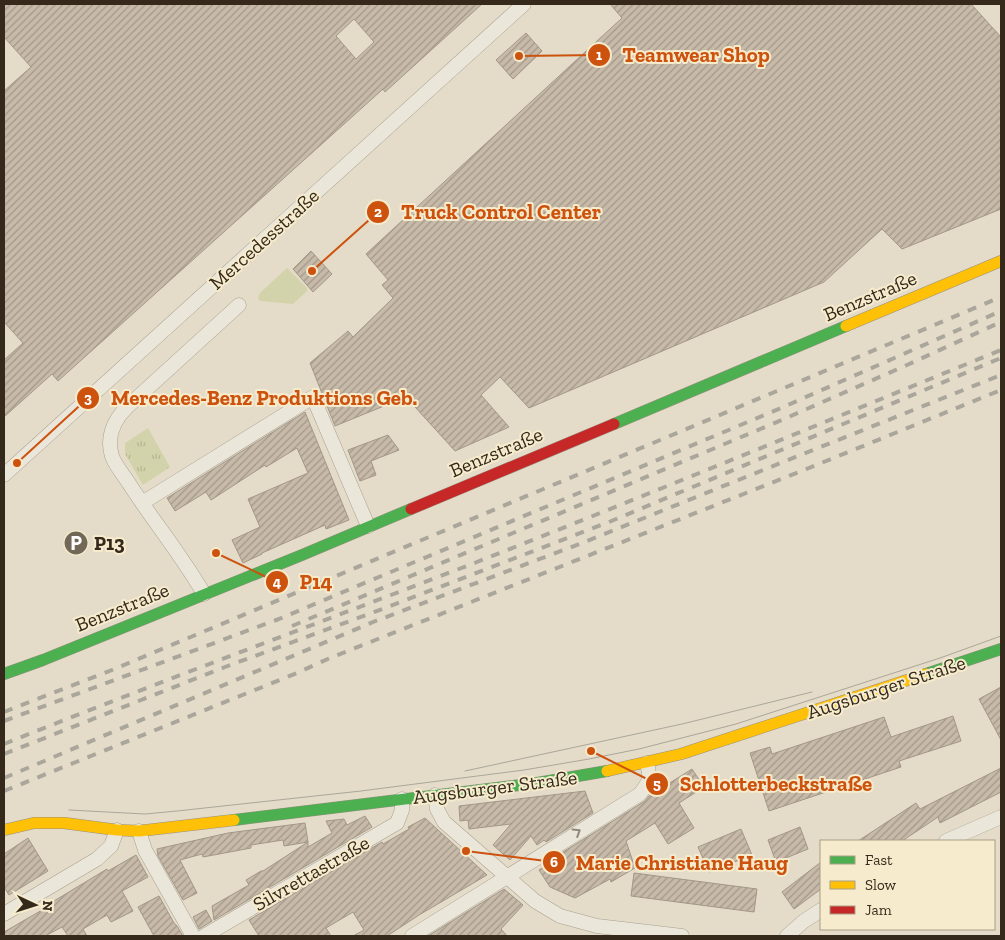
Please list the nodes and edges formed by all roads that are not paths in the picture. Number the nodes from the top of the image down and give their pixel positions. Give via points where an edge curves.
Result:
1 (524, 4) edge
2 (1001, 261) edge
3 (239, 305) dead end
4 (4, 475) edge
5 (142, 503) junction
6 (368, 526) junction
7 (204, 594) junction
8 (1001, 649) edge
9 (4, 674) edge
10 (647, 764) junction
11 (435, 795) junction
12 (402, 799) junction
13 (1001, 817) edge
14 (4, 830) edge
15 (116, 830) junction
16 (139, 831) junction
17 (948, 840) edge
18 (506, 877) junction
19 (820, 911) edge
20 (4, 914) edge
21 (594, 931) edge
22 (193, 936) edge
23 (204, 936) edge
24 (412, 936) edge
25 (682, 936) edge
26 (787, 936) edge

1 - 4 street, Mercedesstraße
2 - 6 main road, Benzstraße
3 - 5 street via 118,416 110,441 112,457
5 - 6 street via 313,397
5 - 7 street
6 - 7 main road, Benzstraße
7 - 9 main road, Benzstraße
8 - 10 main road, Augsburger Straße
10 - 11 main road, Augsburger Straße via 556,781
18 -> 10 street via 640,794 649,783
11 - 12 main road, Augsburger Straße
11 - 18 street via 437,809 444,822
12 - 16 main road, Augsburger Straße
12 - 23 street, Silvrettastraße via 402,810 396,823
13 - 17 street
14 - 15 main road, Augsburger Straße via 41,823
15 - 16 main road, Augsburger Straße
15 - 20 street via 111,846 97,859
16 - 22 street via 145,850
18 - 21 street via 535,901
18 - 24 street
19 - 26 street
21 - 25 street

